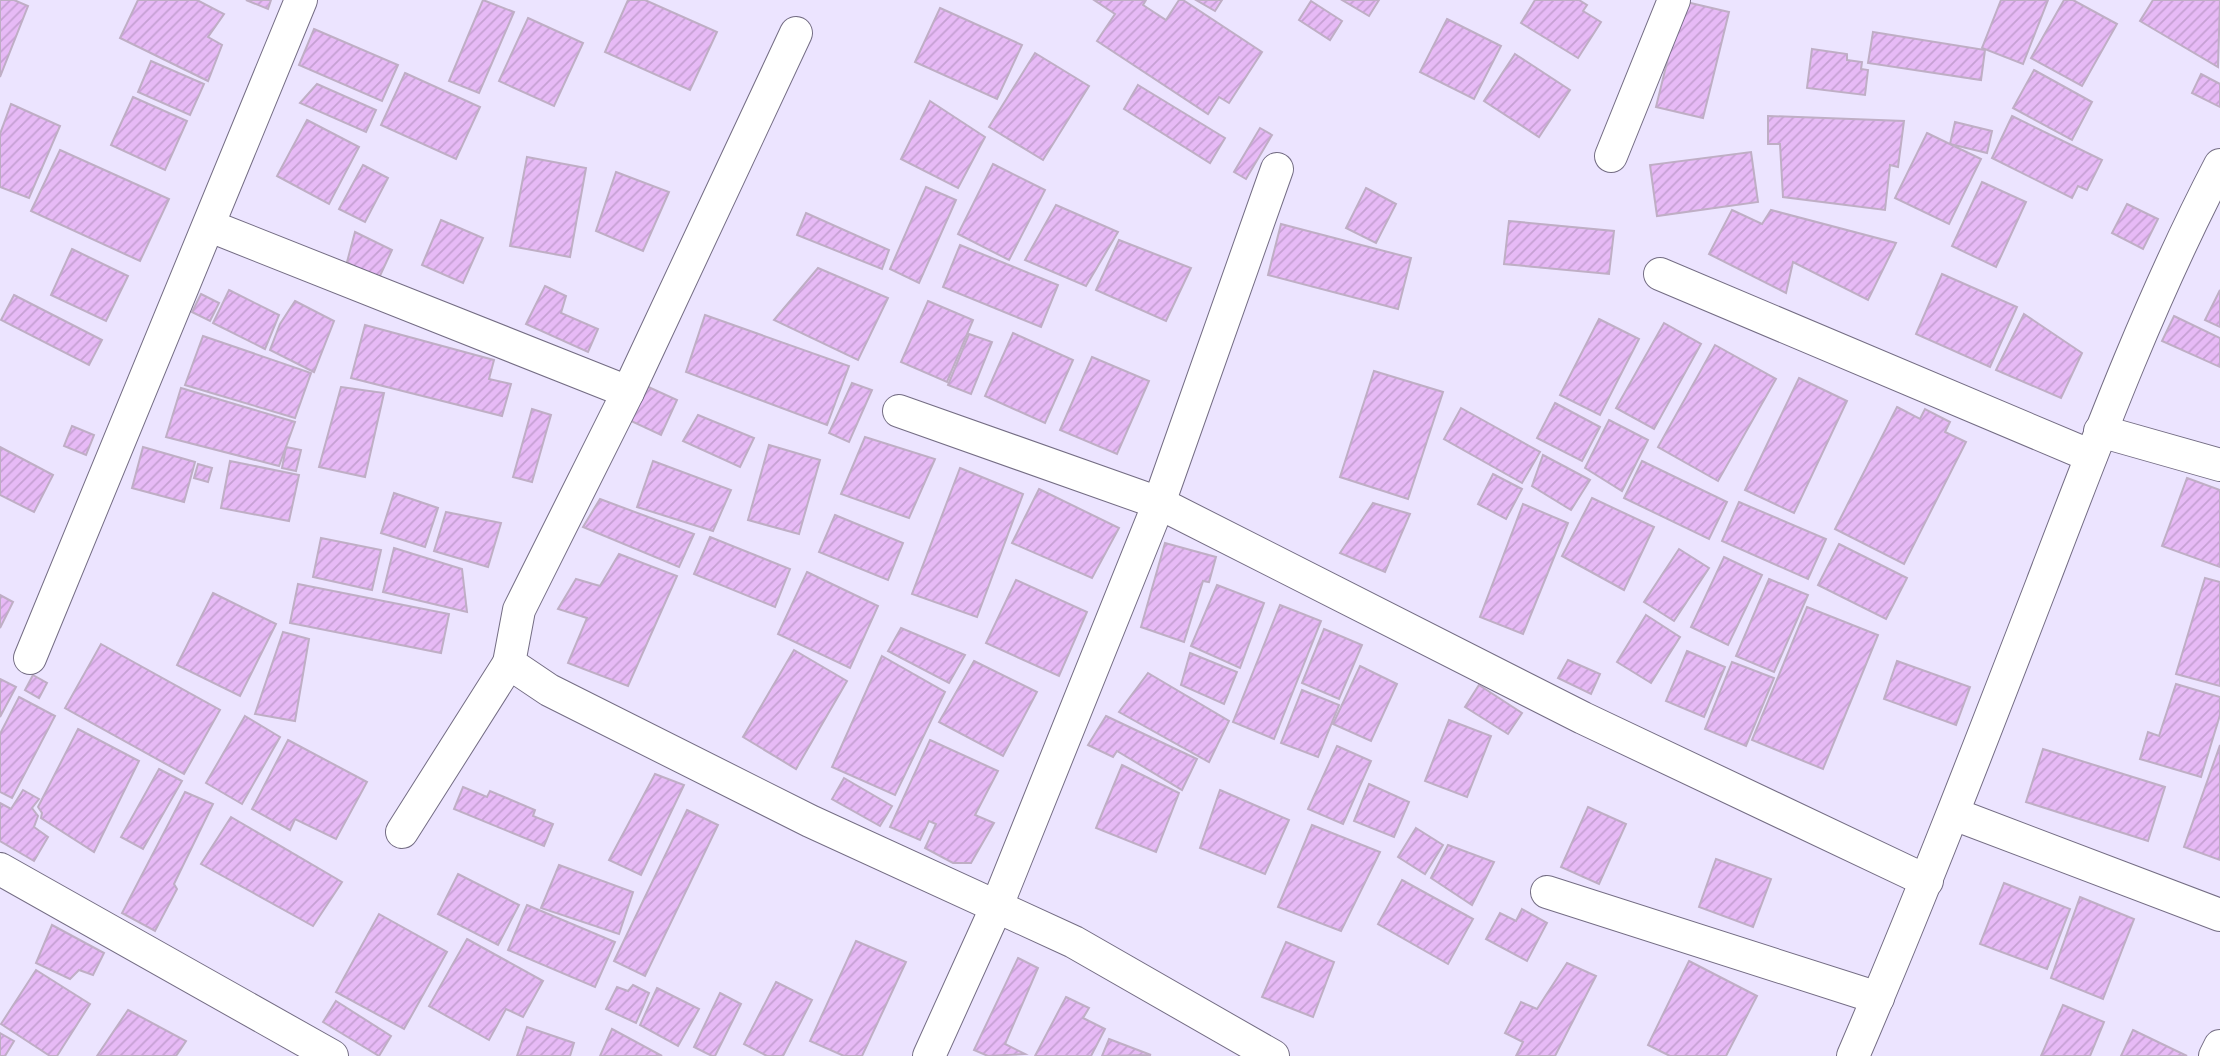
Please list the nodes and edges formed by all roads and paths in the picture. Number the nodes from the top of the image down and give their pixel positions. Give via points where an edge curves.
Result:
1 (301, 0) edge
2 (1674, 0) edge
3 (796, 33) dead end
4 (1611, 156) dead end
5 (2220, 165) edge
6 (1277, 169) dead end
7 (210, 226) junction
8 (1660, 274) dead end
9 (628, 392) junction
10 (899, 411) dead end
11 (2096, 444) junction
12 (2220, 465) edge
13 (1159, 503) junction
14 (30, 658) dead end
15 (509, 663) junction
16 (1954, 814) junction
17 (402, 832) dead end
18 (0, 869) edge
19 (1927, 881) junction
20 (1547, 891) dead end
21 (996, 908) junction
22 (2220, 915) edge
23 (1878, 998) junction
24 (2220, 1046) edge
25 (332, 1056) edge
26 (929, 1056) edge
27 (1273, 1056) edge
28 (1853, 1056) edge
29 (2216, 1056) edge

1 - 7 street
2 - 4 street
3 - 9 street
5 - 11 street
6 - 13 street
7 - 9 street
7 - 14 street
8 - 11 street
9 - 15 street via 519,610
10 - 13 street
11 - 12 street
11 - 16 street
13 - 19 street via 1583,718
13 - 21 street
15 - 17 street
15 - 21 street via 549,690
16 - 19 street
16 - 22 street
18 - 25 street
19 - 23 street
20 - 23 street
21 - 26 street
21 - 27 street via 1135,974
23 - 28 street
24 - 29 street

